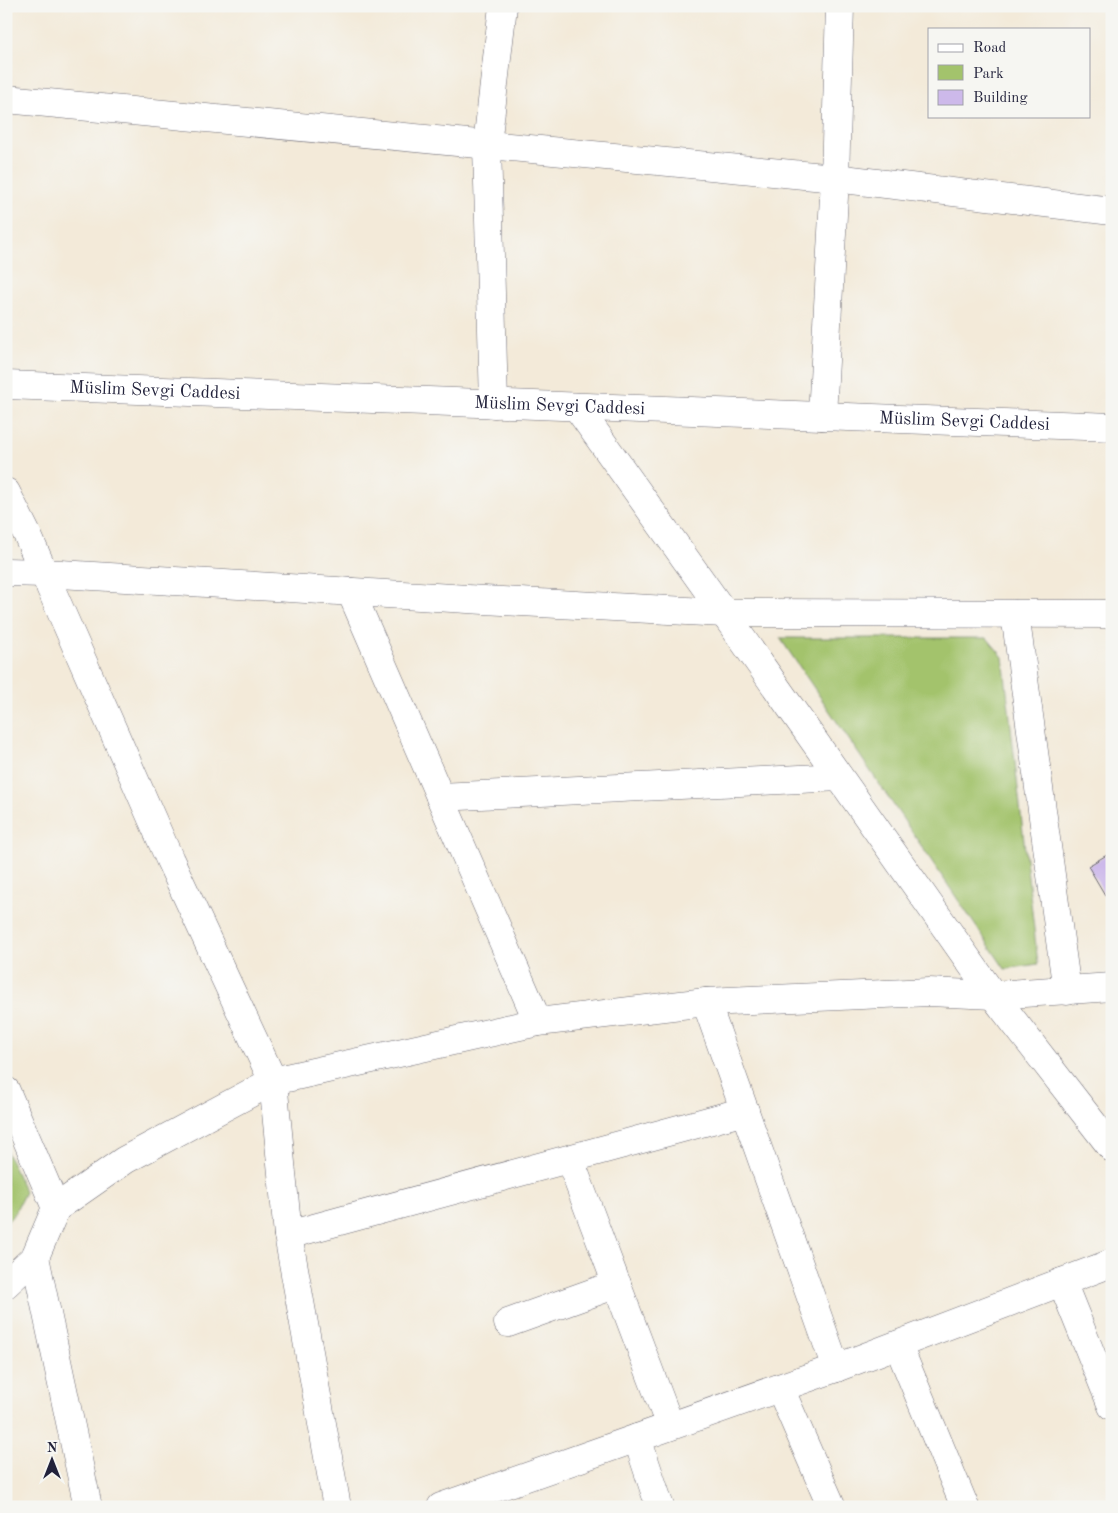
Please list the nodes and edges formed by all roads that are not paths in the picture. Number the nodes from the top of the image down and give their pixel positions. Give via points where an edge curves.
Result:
1 (503, 6) edge
2 (840, 6) edge
3 (6, 99) edge
4 (487, 145) junction
5 (835, 178) junction
6 (1112, 211) edge
7 (6, 385) edge
8 (494, 404) junction
9 (577, 407) junction
10 (822, 416) junction
11 (1112, 427) edge
12 (6, 492) edge
13 (6, 572) edge
14 (44, 572) junction
15 (352, 592) junction
16 (724, 613) junction
17 (1015, 614) junction
18 (1112, 614) edge
19 (839, 777) junction
20 (440, 797) junction
21 (1112, 987) edge
22 (1067, 991) junction
23 (993, 995) junction
24 (706, 1002) junction
25 (538, 1022) junction
26 (274, 1081) junction
27 (6, 1091) edge
28 (745, 1111) junction
29 (1112, 1148) edge
30 (570, 1160) junction
31 (56, 1208) junction
32 (288, 1235) junction
33 (35, 1257) junction
34 (1112, 1263) edge
35 (1062, 1282) junction
36 (6, 1284) edge
37 (617, 1284) junction
38 (508, 1323) dead end
39 (898, 1344) junction
40 (836, 1368) junction
41 (780, 1388) junction
42 (1112, 1406) edge
43 (670, 1426) junction
44 (637, 1438) junction
45 (88, 1507) edge
46 (337, 1507) edge
47 (441, 1507) edge
48 (660, 1507) edge
49 (832, 1507) edge
50 (965, 1507) edge

1 - 4 street
2 - 5 street
3 - 4 street
4 - 5 street
4 - 8 street
5 - 6 street
5 - 10 street
7 - 8 street, Müslim Sevgi Caddesi
8 - 9 street, Müslim Sevgi Caddesi
9 - 10 street, Müslim Sevgi Caddesi
9 - 16 street
10 - 11 street, Müslim Sevgi Caddesi
12 - 14 street
13 - 14 street
14 - 15 street
14 - 26 street via 170,860
15 - 16 street
15 - 20 street
16 - 17 street
16 - 19 street
17 - 18 street
17 - 22 street
19 - 20 street
19 - 23 street
20 - 25 street
21 - 22 street
22 - 23 street
23 - 24 street via 930,992
23 - 29 street
24 - 25 street
24 - 28 street
25 - 26 street
26 - 31 street via 125,1160
26 - 32 street
27 - 31 street
28 - 30 street
28 - 40 street
30 - 32 street
30 - 37 street
31 - 33 street
32 - 46 street
33 - 36 street
33 - 45 street
34 - 35 street
35 - 39 street
35 - 42 street
37 - 38 street
37 - 43 street
39 - 40 street
39 - 50 street
40 - 41 street
41 - 43 street
41 - 49 street
43 - 44 street
44 - 47 street
44 - 48 street

